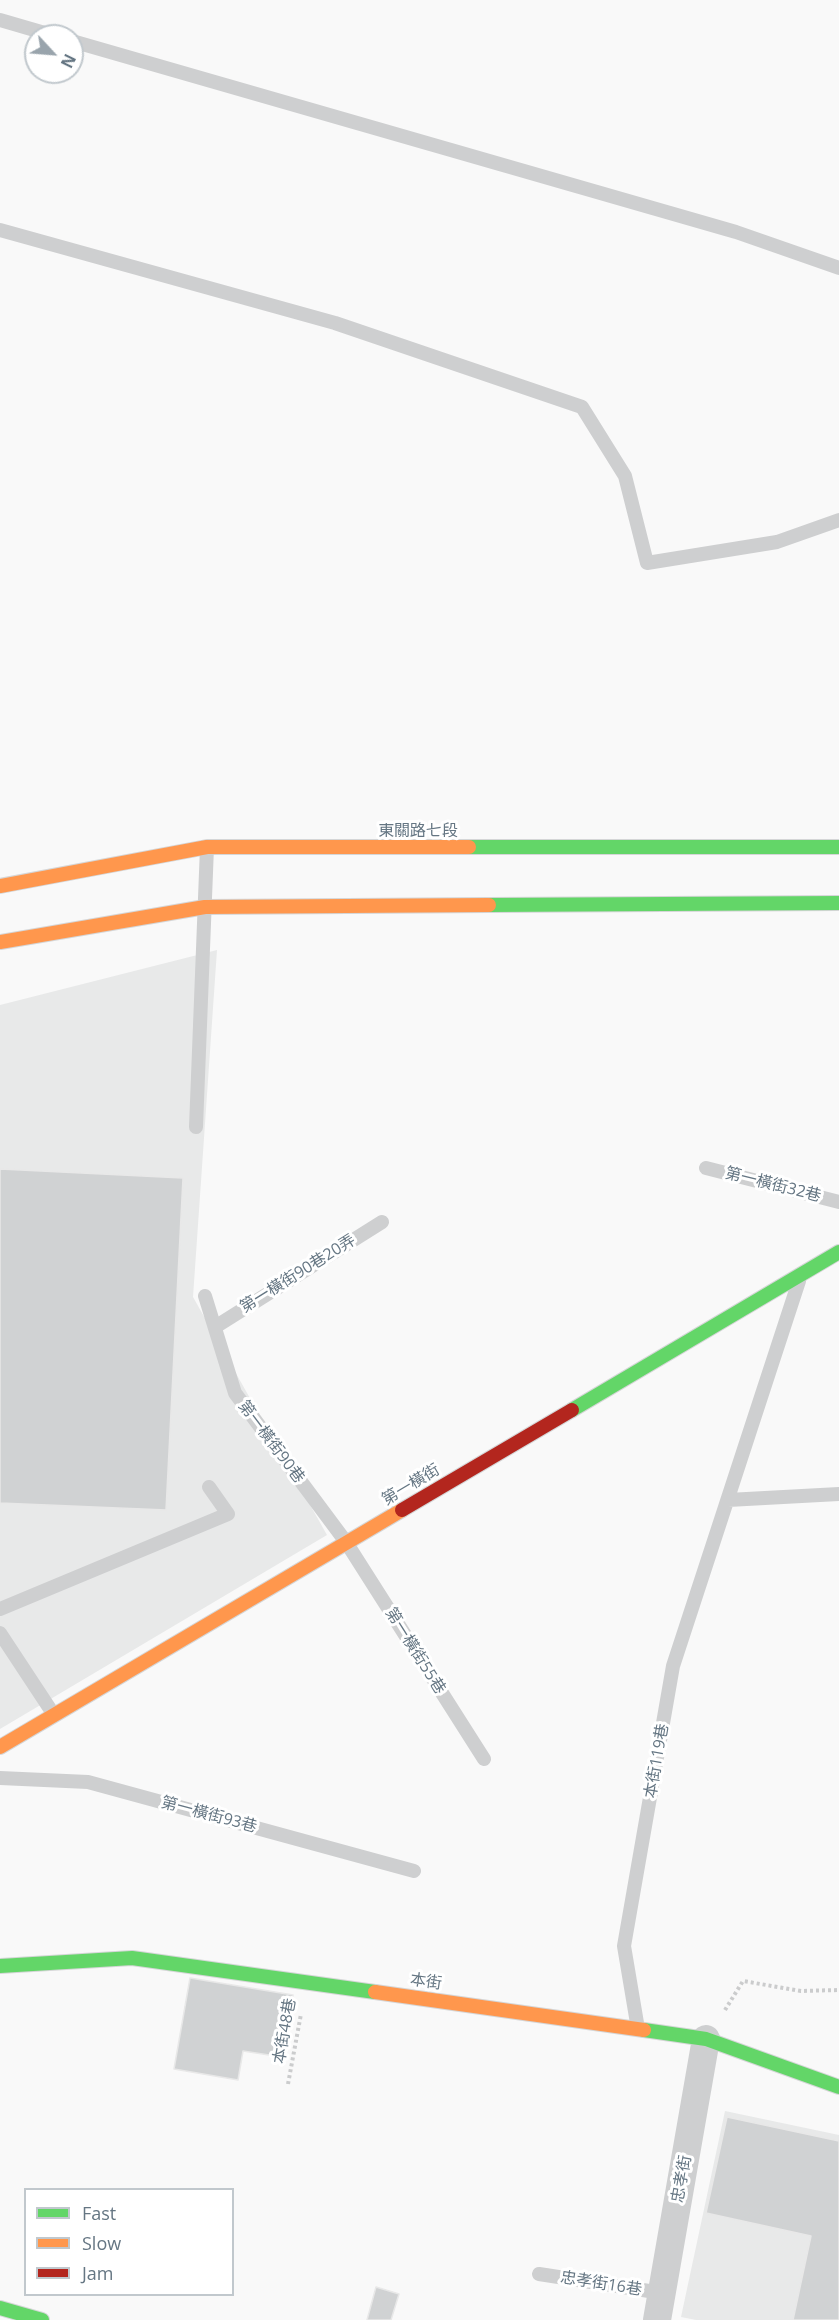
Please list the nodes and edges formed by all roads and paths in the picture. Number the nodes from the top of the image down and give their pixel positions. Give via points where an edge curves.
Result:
1 (0, 20) edge
2 (24, 27) edge
3 (84, 44) edge
4 (0, 230) edge
5 (839, 268) edge
6 (839, 520) edge
7 (207, 847) junction
8 (839, 847) edge
9 (0, 886) edge
10 (839, 903) edge
11 (205, 907) junction
12 (0, 942) edge
13 (196, 1127) dead end
14 (706, 1168) dead end
15 (839, 1202) edge
16 (382, 1222) dead end
17 (839, 1252) edge
18 (801, 1274) junction
19 (205, 1296) dead end
20 (214, 1327) junction
21 (209, 1487) dead end
22 (839, 1494) edge
23 (728, 1500) junction
24 (346, 1542) junction
25 (0, 1609) edge
26 (0, 1633) edge
27 (54, 1715) junction
28 (0, 1747) edge
29 (484, 1759) dead end
30 (0, 1778) edge
31 (414, 1871) dead end
32 (0, 1966) edge
33 (306, 1982) junction
34 (839, 1990) edge
35 (638, 2029) junction
36 (706, 2039) junction
37 (288, 2084) dead end
38 (839, 2086) edge
39 (539, 2274) dead end
40 (659, 2307) edge
41 (0, 2308) edge
42 (42, 2320) edge

1 - 2 lane
3 - 5 lane via 736,232
4 - 6 lane via 335,322 582,407 625,476 647,563 777,542
7 - 8 street, 東關路七段
7 - 9 street, 東關路七段
7 - 11 lane
10 - 11 street
11 - 12 street
11 - 13 lane
14 - 15 lane, 第一橫街32巷
16 - 20 lane, 第一橫街90巷20弄
17 - 18 street, 第一橫街
18 - 23 lane, 本街119巷
18 - 24 street, 第一橫街
19 - 20 lane, 第一橫街90巷
20 - 24 lane, 第一橫街90巷 via 235,1393
21 - 25 lane via 228,1514
22 - 23 lane
23 - 35 lane, 本街119巷 via 673,1666 624,1946
24 - 27 street, 第一橫街
24 - 29 lane, 第一橫街55巷
26 - 27 lane
27 - 28 street, 第一橫街
30 - 31 lane, 第一橫街93巷 via 88,1782
32 - 33 street, 本街 via 132,1958
33 - 35 street, 本街
33 - 37 path, 本街48巷
34 - 36 path via 801,1991 743,1981
35 - 36 street, 本街
36 - 38 street, 本街
36 - 40 street, 忠孝街
39 - 40 lane, 忠孝街16巷
41 - 42 street

